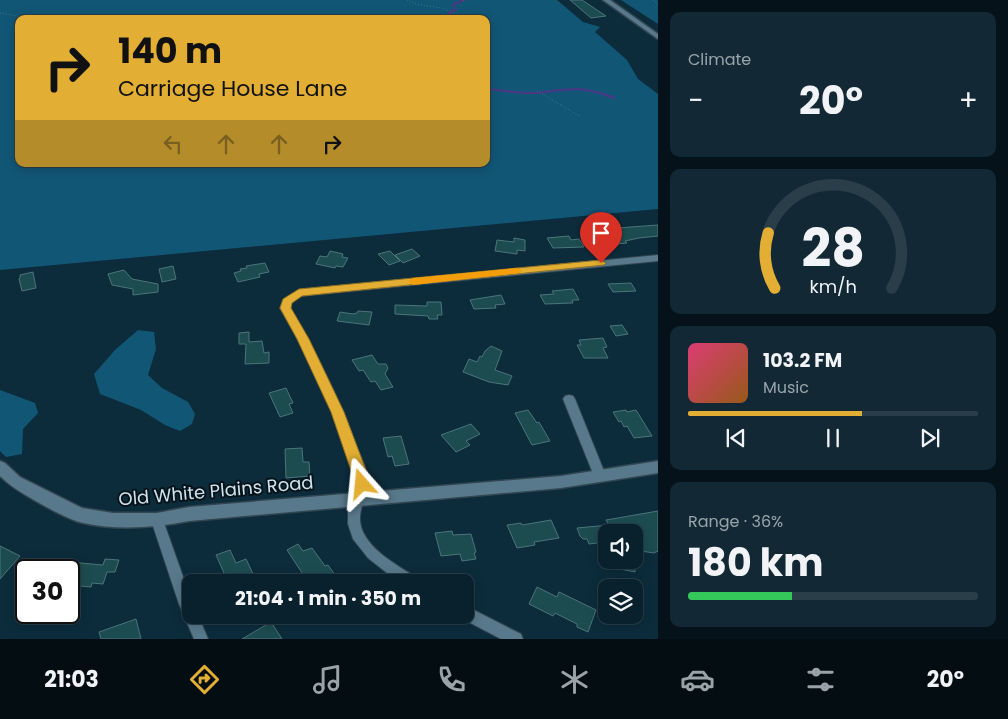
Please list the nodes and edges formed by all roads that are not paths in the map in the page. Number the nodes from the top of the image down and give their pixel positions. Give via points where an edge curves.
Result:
1 (606, 0) edge
2 (658, 37) edge
3 (654, 258) edge
4 (658, 268) edge
5 (569, 399) dead end
6 (0, 467) edge
7 (658, 467) edge
8 (600, 476) junction
9 (356, 500) junction
10 (157, 520) junction
11 (401, 574) edge
12 (474, 617) edge
13 (201, 639) edge
14 (516, 639) edge

1 - 2 street
3 - 4 street
3 - 9 street via 299,293 286,301 285,308 338,412 362,478
5 - 8 street
6 - 10 street, Old White Plains Road via 15,481 80,515 113,520
7 - 8 street, Old White Plains Road
8 - 9 street, Old White Plains Road
9 - 10 street, Old White Plains Road
9 - 11 street via 353,514 358,535 370,551
10 - 13 street
12 - 14 street

